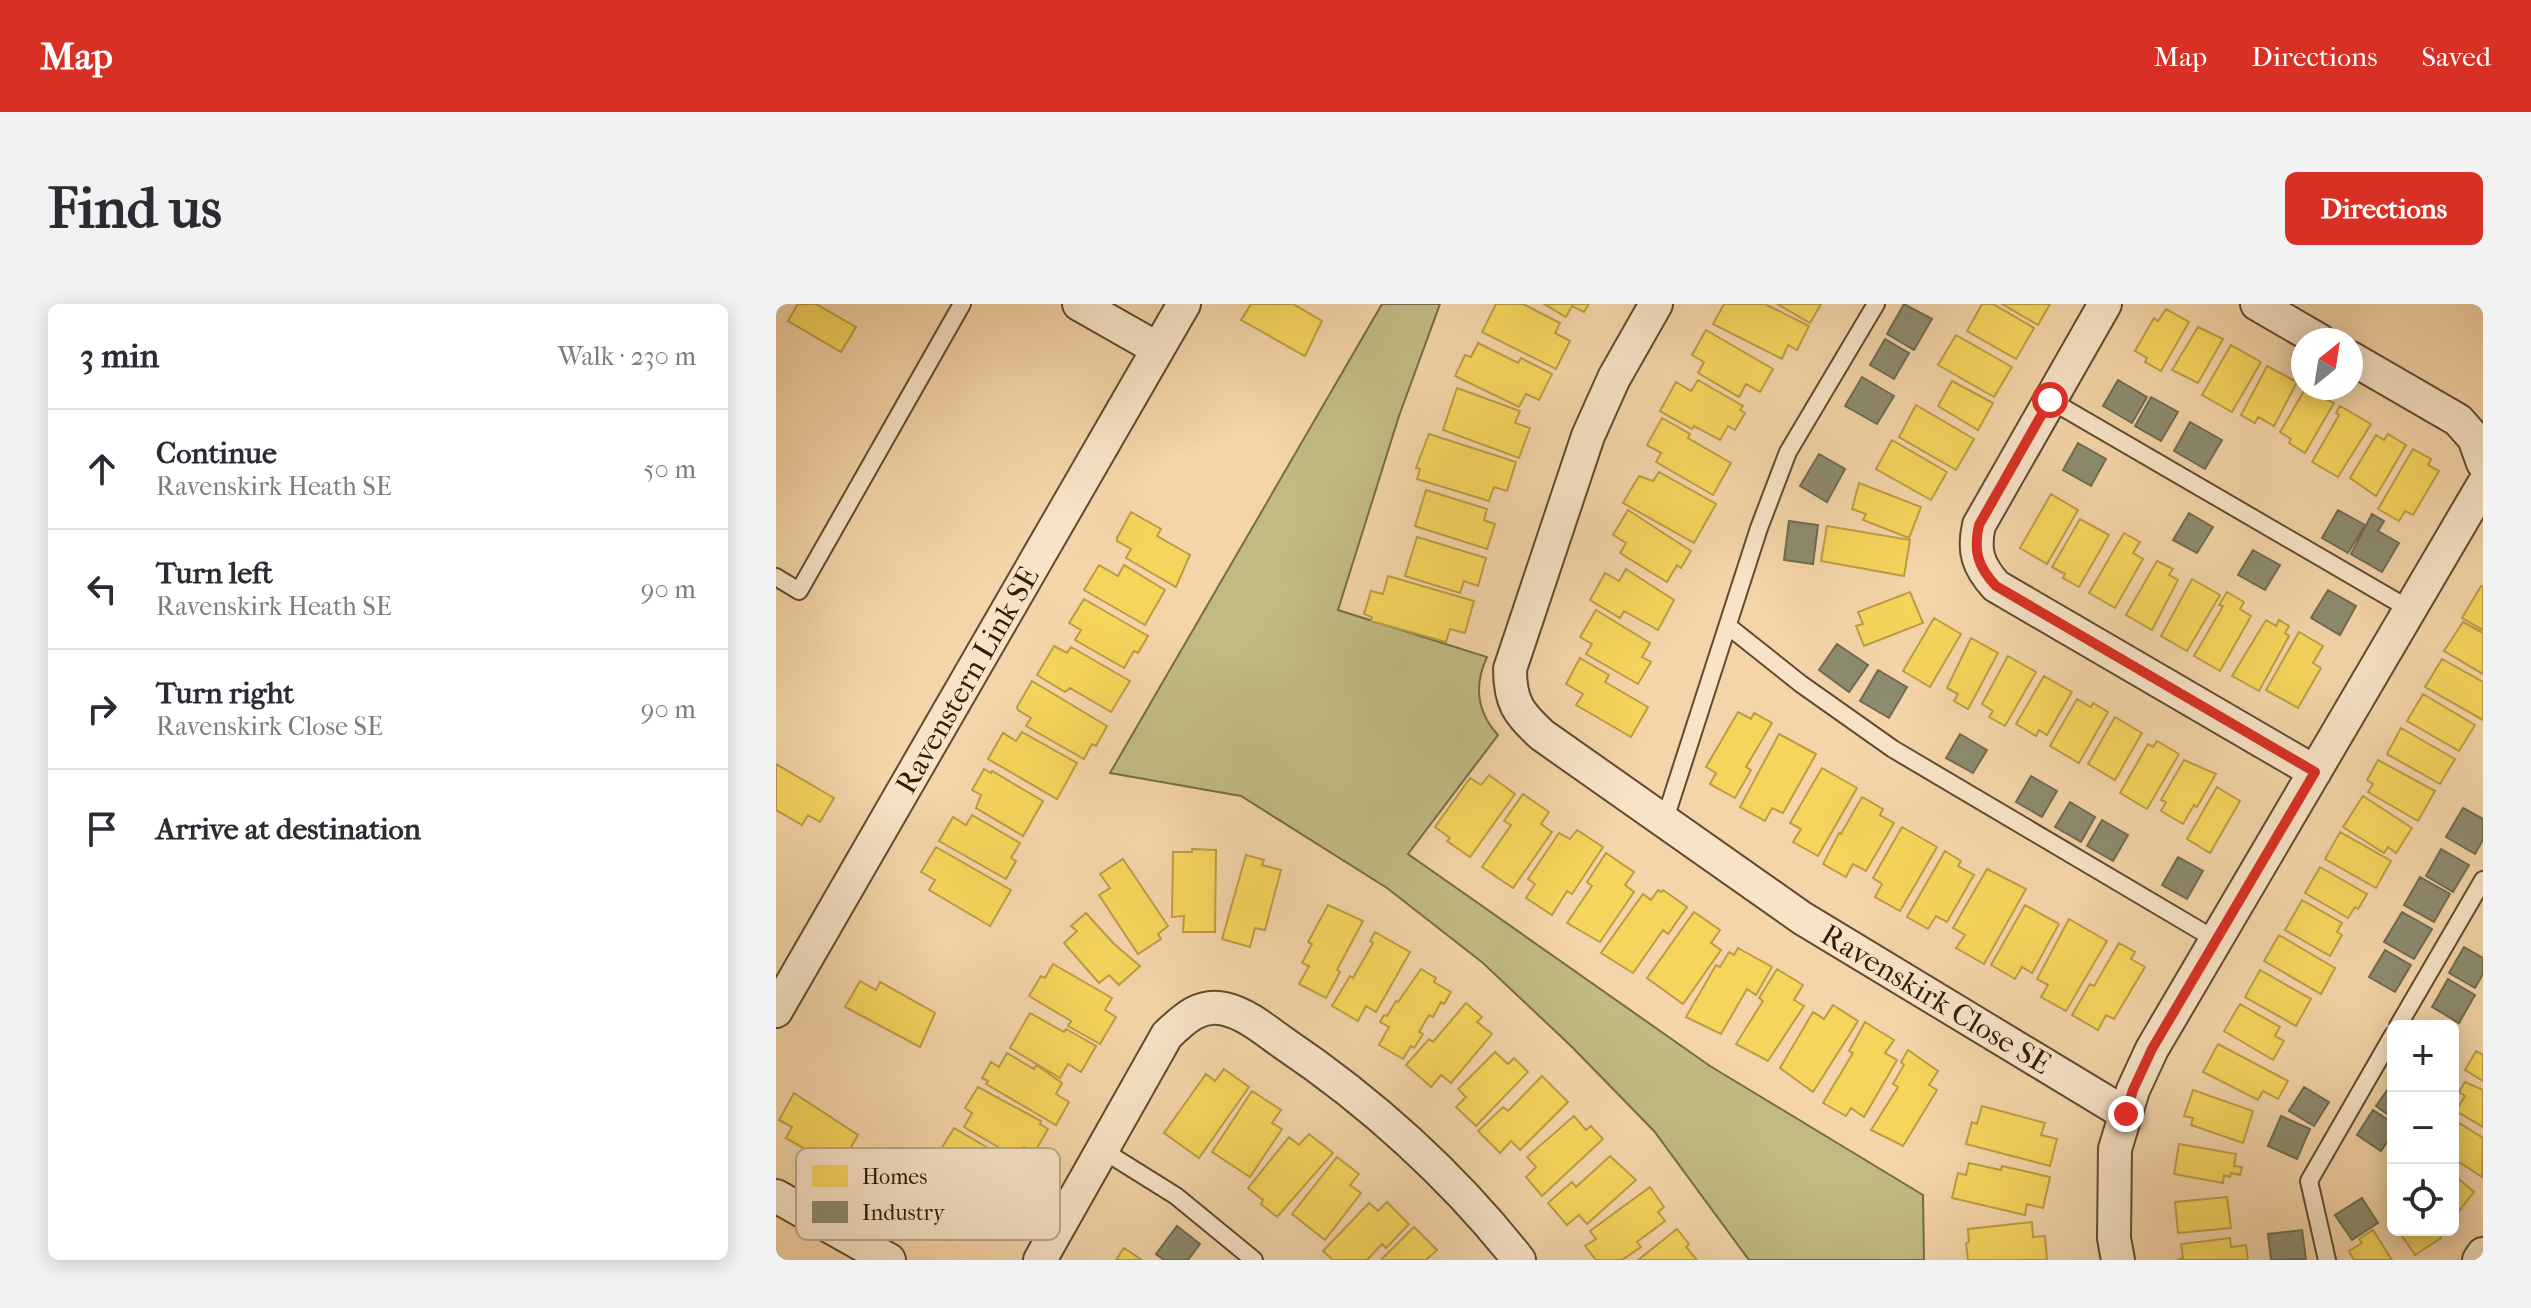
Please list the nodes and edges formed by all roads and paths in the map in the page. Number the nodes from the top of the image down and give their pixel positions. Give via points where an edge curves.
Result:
1 (962, 304) edge
2 (1079, 304) edge
3 (1184, 304) edge
4 (1656, 304) edge
5 (1876, 304) edge
6 (2105, 304) edge
7 (2257, 304) edge
8 (2298, 328) edge
9 (1158, 349) junction
10 (2363, 365) edge
11 (2050, 400) junction
12 (2483, 463) edge
13 (2483, 485) edge
14 (776, 577) edge
15 (2411, 610) junction
16 (1728, 626) junction
17 (2315, 772) junction
18 (1665, 819) junction
19 (2483, 880) edge
20 (2216, 940) junction
21 (776, 1011) edge
22 (2401, 1020) edge
23 (2387, 1045) edge
24 (2126, 1114) junction
25 (1104, 1151) junction
26 (776, 1196) edge
27 (796, 1207) edge
28 (1060, 1226) edge
29 (854, 1240) edge
30 (1052, 1240) edge
31 (2483, 1254) edge
32 (889, 1260) edge
33 (1040, 1260) edge
34 (1254, 1260) edge
35 (1519, 1260) edge
36 (2118, 1260) edge
37 (2327, 1260) edge
38 (2479, 1260) edge

1 - 14 lane via 799,591
2 - 9 street
3 - 9 street, Ravenstern Link SE
4 - 18 street, Ravenskirk Close SE via 1588,436 1510,669 1510,691 1526,721 1542,735
5 - 16 lane via 1788,452
6 - 11 street
7 - 8 street
9 - 21 street, Ravenstern Link SE
10 - 12 street via 2458,420 2474,438
11 - 15 lane
11 - 17 street via 1979,525 1975,541 1984,574 1996,586
13 - 15 street
15 - 17 street
16 - 18 lane
16 - 20 lane via 1893,749
17 - 20 street
18 - 24 street, Ravenskirk Close SE via 1802,918
19 - 22 lane
20 - 24 street via 2152,1049
23 - 37 lane via 2309,1181
24 - 36 street via 2115,1149
25 - 28 street
25 - 34 lane via 1176,1196
25 - 35 street via 1167,1035 1202,1008 1223,1008 1302,1055 1400,1134 1489,1222
26 - 27 street
29 - 32 street
30 - 33 street
31 - 38 street

